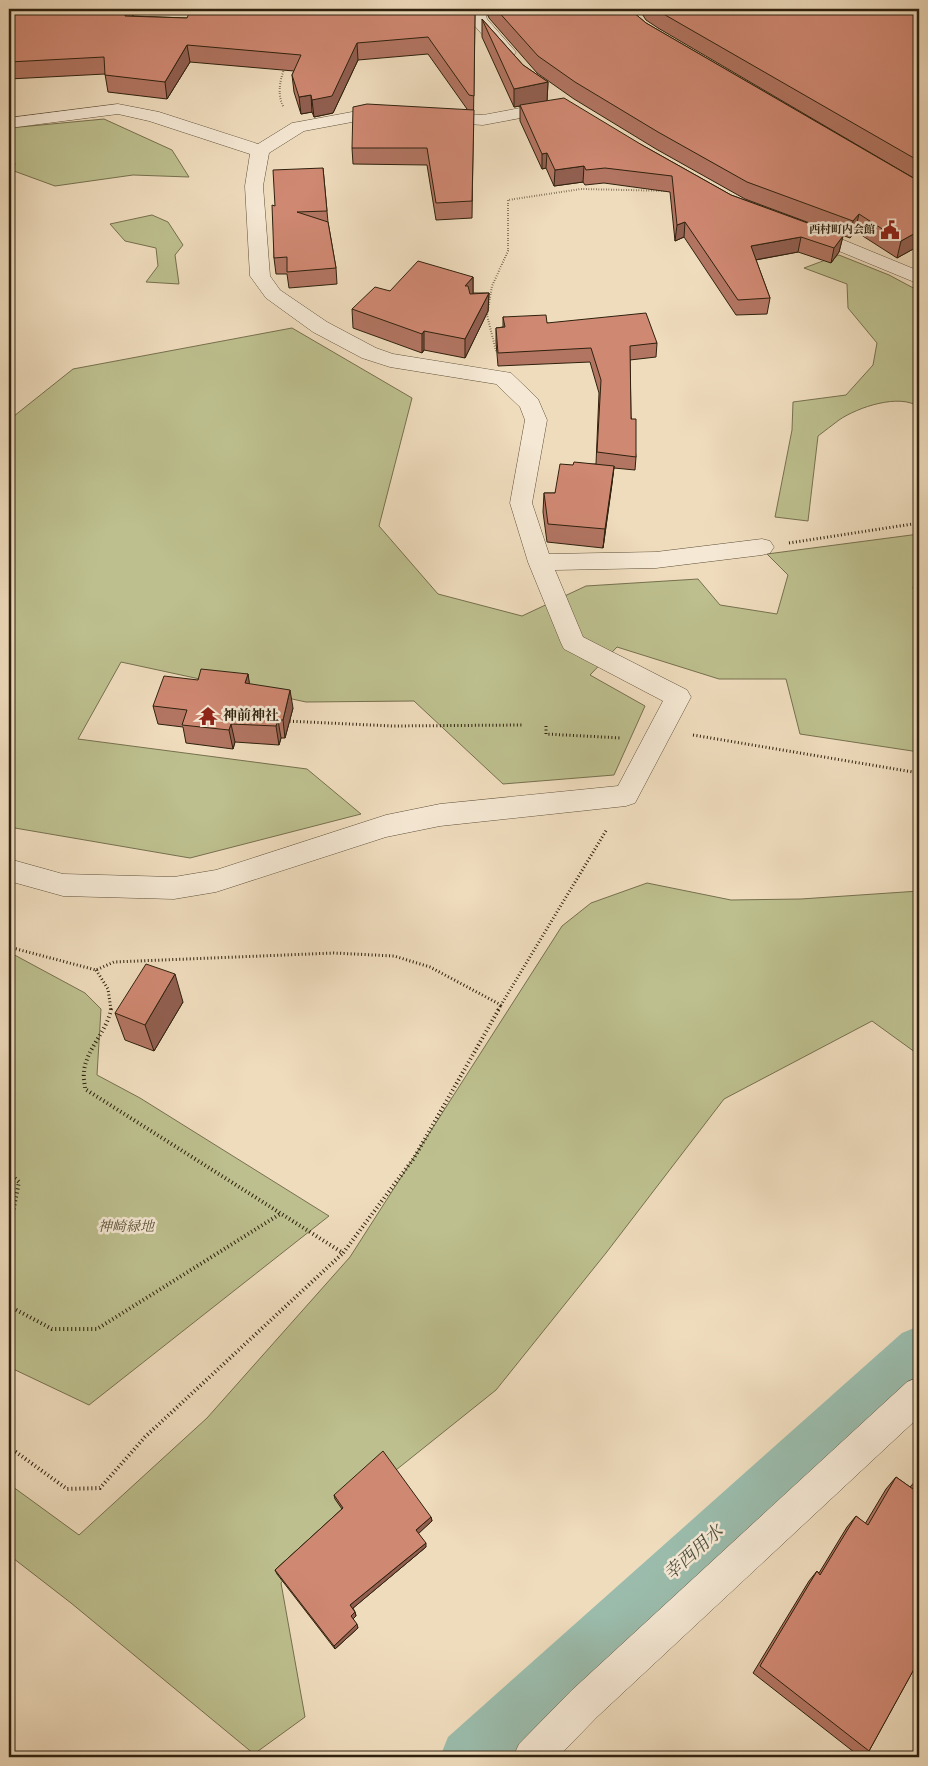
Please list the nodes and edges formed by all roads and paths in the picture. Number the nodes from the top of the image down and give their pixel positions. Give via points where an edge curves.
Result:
1 (23, 9) edge
2 (476, 9) edge
3 (9, 11) edge
4 (286, 64) edge
5 (517, 64) edge
6 (545, 89) edge
7 (9, 123) edge
8 (298, 127) junction
9 (260, 151) junction
10 (675, 191) edge
11 (792, 225) edge
12 (919, 278) edge
13 (503, 378) junction
14 (919, 523) edge
15 (762, 547) joint
16 (540, 562) junction
17 (285, 721) edge
18 (523, 725) dead end
19 (546, 726) dead end
20 (662, 730) junction
21 (626, 738) dead end
22 (919, 773) edge
23 (626, 796) junction
24 (9, 870) edge
25 (9, 948) edge
26 (96, 970) junction
27 (501, 1005) junction
28 (9, 1173) edge
29 (280, 1214) junction
30 (9, 1233) edge
31 (343, 1253) junction
32 (9, 1306) edge
33 (919, 1394) edge
34 (9, 1447) edge
35 (532, 1757) edge

1 - 3 street
2 - 5 street via 479,20
4 - 8 path via 282,73 280,101
6 - 8 street via 571,107 483,120 368,114
7 - 9 street via 118,109 153,116
8 - 9 street
9 - 13 street via 254,186 260,276 273,294 320,328 369,353 390,360
10 - 13 path via 582,189 508,200 508,251 492,286 487,315
11 - 12 street
13 - 16 street via 530,404 536,420 521,503
14 - 15 path
15 - 16 street via 656,560
16 - 20 street via 572,643 678,697
17 - 18 path via 392,726
19 - 21 path via 546,734
20 - 22 path
20 - 23 street
23 - 24 street via 440,815 386,826 216,880 174,888 63,884
23 - 27 path
25 - 26 path
26 - 27 path via 114,962 334,954 394,956 430,967
26 - 29 path via 105,980 112,998 112,1011 84,1068 85,1089
27 - 31 path via 414,1158
28 - 30 path via 19,1182
29 - 31 path
29 - 32 path via 97,1329 52,1330
31 - 34 path via 145,1437 100,1488 67,1489
33 - 35 street via 584,1704

